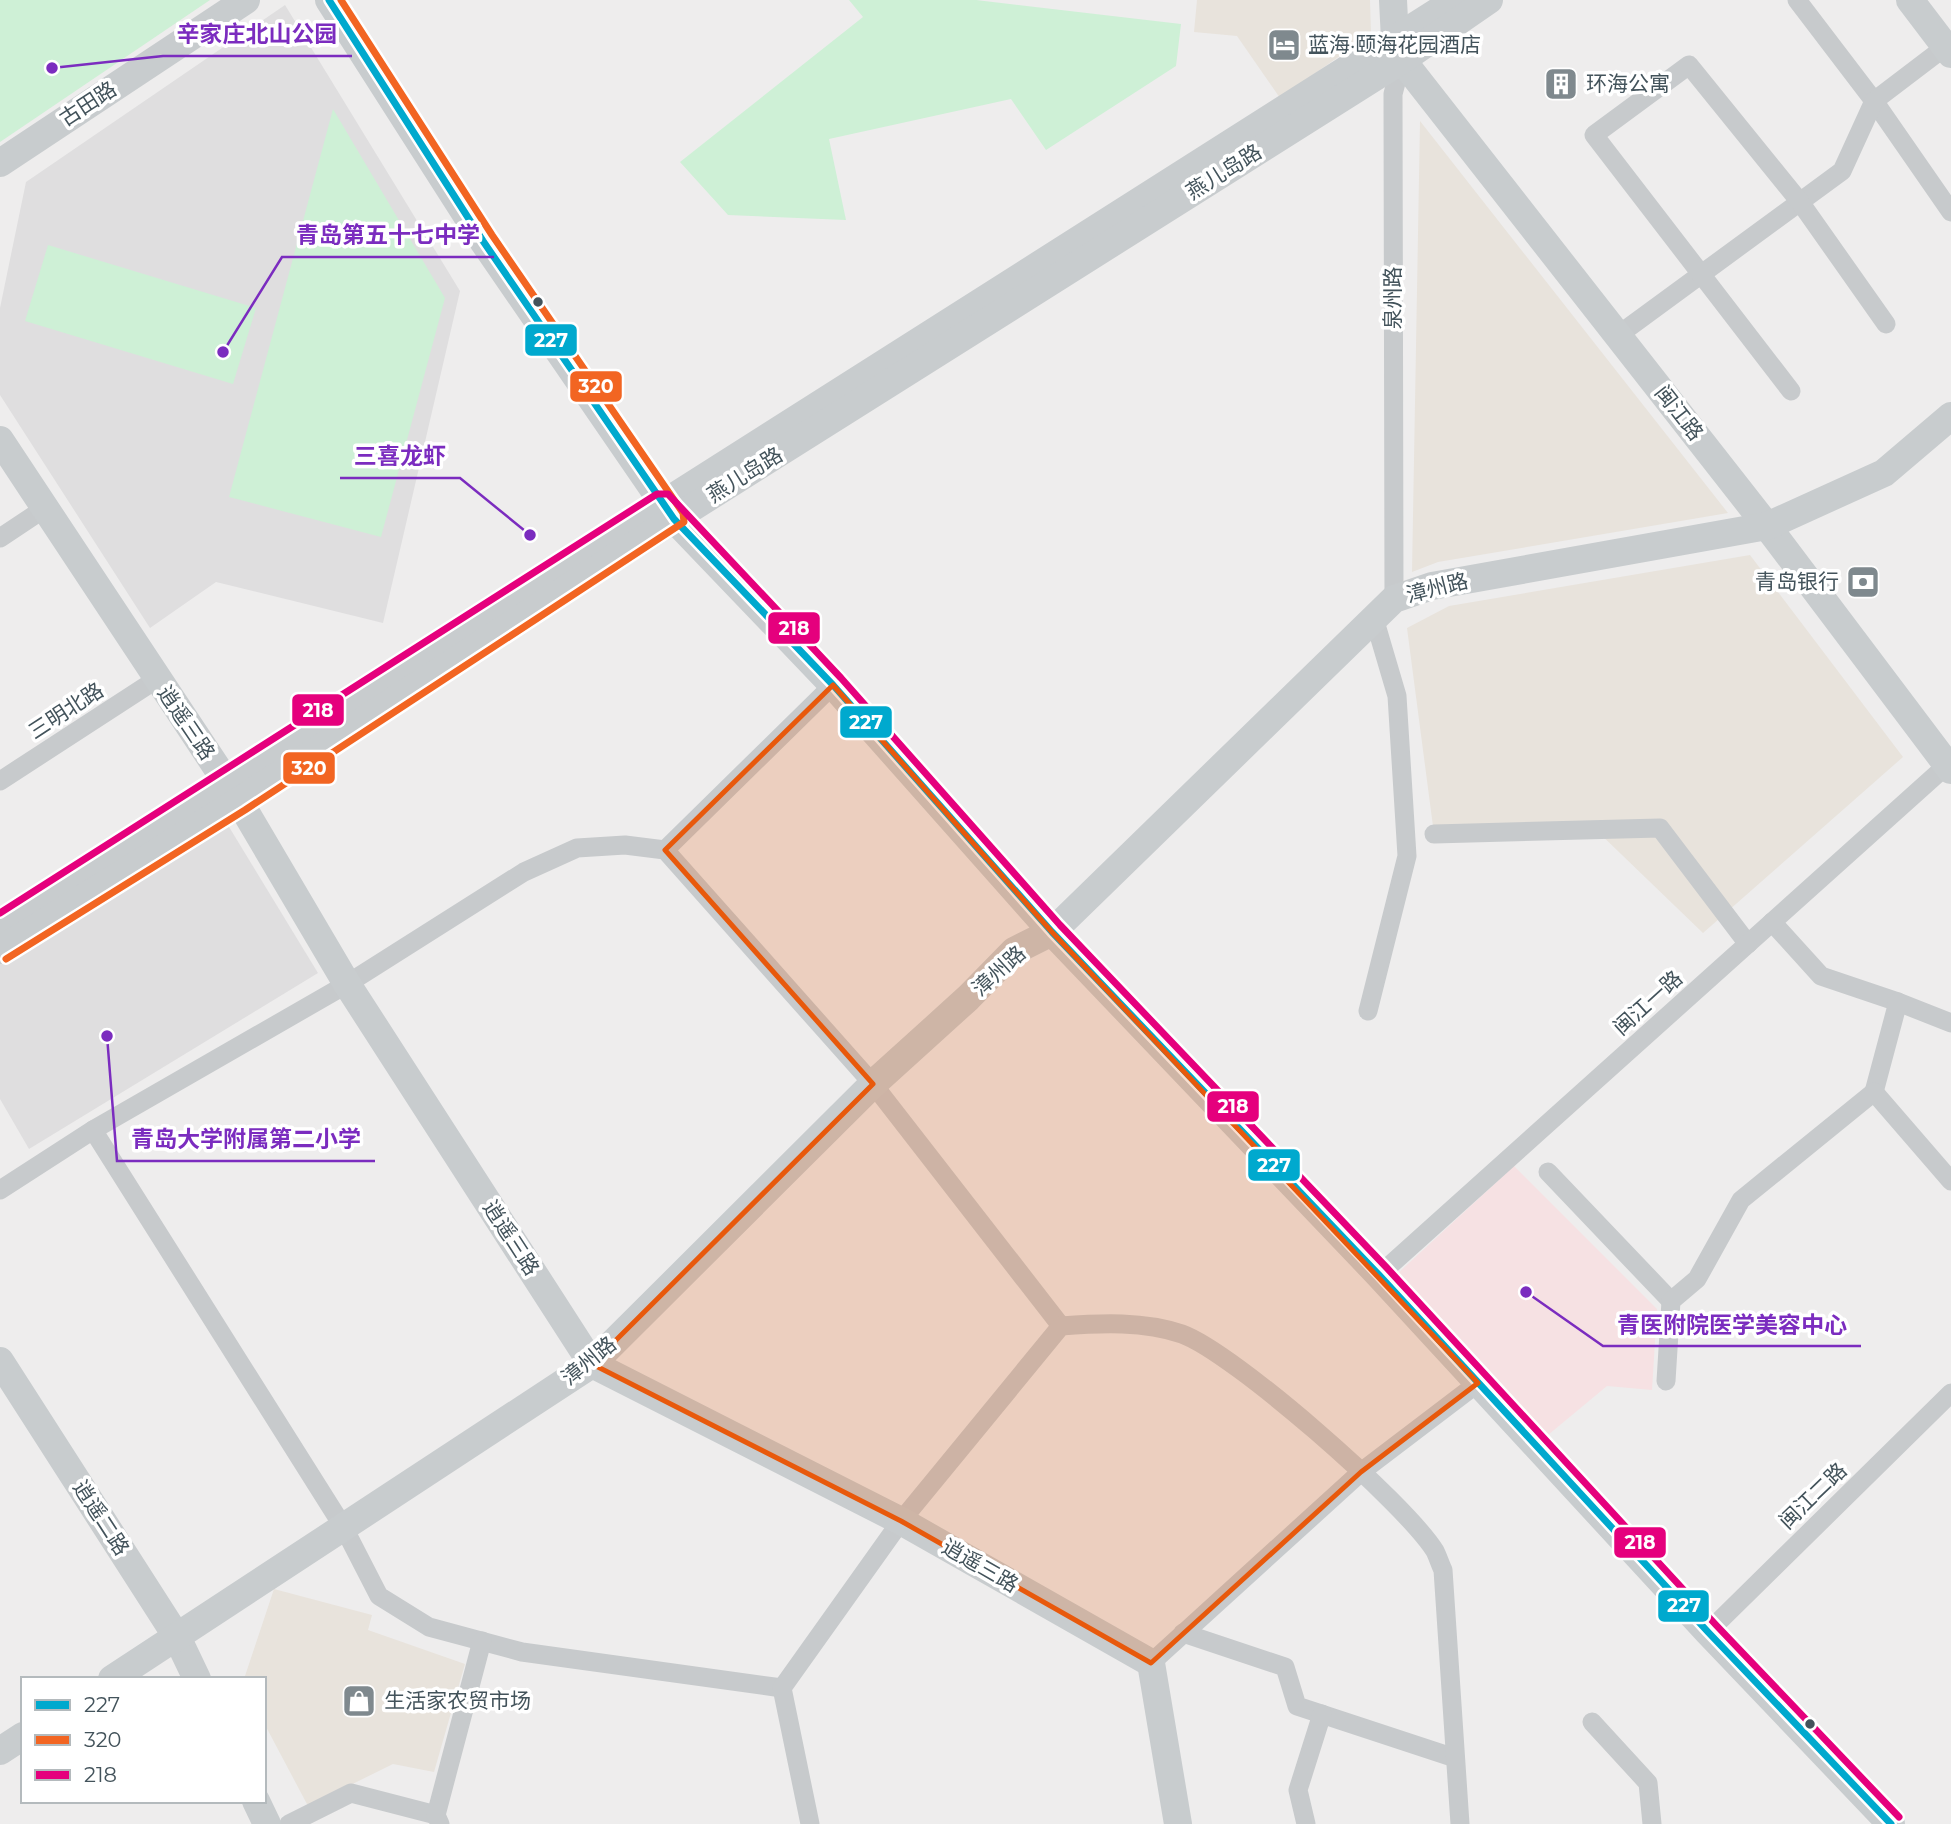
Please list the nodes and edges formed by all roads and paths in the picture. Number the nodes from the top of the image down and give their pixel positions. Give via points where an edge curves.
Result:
1 (246, 0) edge
2 (329, 0) edge
3 (1393, 0) edge
4 (1456, 0) edge
5 (1489, 0) edge
6 (1797, 0) edge
7 (1910, 0) edge
8 (1398, 50) junction
9 (1948, 51) edge
10 (1874, 101) junction
11 (0, 163) edge
12 (1800, 202) junction
13 (1951, 212) edge
14 (1700, 275) junction
15 (1886, 324) dead end
16 (1617, 336) junction
17 (1791, 391) dead end
18 (1951, 416) edge
19 (0, 440) edge
20 (45, 508) junction
21 (669, 511) junction
22 (1767, 526) junction
23 (0, 538) edge
24 (1384, 609) junction
25 (157, 679) junction
26 (833, 685) junction
27 (1949, 768) edge
28 (0, 781) edge
29 (232, 792) junction
30 (1434, 834) dead end
31 (665, 850) junction
32 (1772, 922) junction
33 (0, 925) edge
34 (1052, 932) junction
35 (1748, 944) junction
36 (0, 950) edge
37 (347, 984) junction
38 (1898, 1002) junction
39 (1368, 1011) dead end
40 (1951, 1023) edge
41 (873, 1084) junction
42 (1874, 1092) junction
43 (93, 1130) junction
44 (1548, 1172) dead end
45 (1951, 1181) edge
46 (0, 1190) edge
47 (1379, 1275) junction
48 (1671, 1301) junction
49 (1061, 1326) junction
50 (0, 1361) edge
51 (593, 1364) junction
52 (1666, 1381) dead end
53 (1478, 1383) junction
54 (1951, 1393) edge
55 (1361, 1472) junction
56 (901, 1521) junction
57 (344, 1528) junction
58 (1708, 1632) junction
59 (1183, 1633) junction
60 (177, 1637) junction
61 (482, 1641) junction
62 (1151, 1663) junction
63 (115, 1677) edge
64 (196, 1677) edge
65 (782, 1688) junction
66 (1322, 1714) junction
67 (1591, 1722) dead end
68 (21, 1737) edge
69 (0, 1751) edge
70 (1455, 1758) junction
71 (257, 1803) edge
72 (1876, 1819) edge
73 (438, 1820) edge
74 (267, 1824) edge
75 (289, 1824) edge
76 (810, 1824) edge
77 (1178, 1824) edge
78 (1306, 1824) edge
79 (1460, 1824) edge
80 (1652, 1824) edge

1 - 11 street, 古田路
2 - 21 street via 483,241
3 - 8 street, 泉州路
4 - 8 street, 燕儿岛路
5 - 8 street, 燕儿岛路
6 - 10 street
7 - 9 street
8 - 16 street, 闽江路
8 - 21 street, 燕儿岛路
8 - 24 street, 泉州路 via 1393,94
9 - 10 street
10 - 12 street via 1842,172
10 - 13 street
12 - 14 street
12 - 14 street via 1689,65 1594,135
12 - 15 street
14 - 16 street
14 - 17 street
16 - 22 street, 闽江路
18 - 22 street, 漳州路 via 1884,473
19 - 20 street, 逍遥三路
20 - 23 street
20 - 25 street, 逍遥三路
21 - 26 street
21 - 29 street, 燕儿岛路
22 - 24 street, 漳州路 via 1432,586
22 - 27 street, 闽江路
24 - 34 street, 漳州路
24 - 39 street, 泉州路 via 1397,696 1407,856
25 - 28 street, 三明北路
25 - 29 street, 逍遥三路
26 - 31 street
26 - 34 street
27 - 32 street, 闽江一路
29 - 33 street, 燕儿岛路
29 - 36 street, 燕儿岛路
29 - 37 street, 逍遥三路
30 - 35 street via 1660,828
31 - 37 street via 625,845 577,848 524,872
31 - 41 street
32 - 35 street, 闽江一路
32 - 38 street via 1821,975
34 - 41 street, 漳州路 via 1014,951
34 - 47 street
35 - 47 street, 闽江一路
37 - 43 street
37 - 51 street, 逍遥三路
38 - 40 street
38 - 42 street
41 - 49 street
41 - 51 street, 漳州路
42 - 45 street
42 - 48 street via 1741,1200 1697,1279
43 - 46 street
43 - 57 street
44 - 48 street
47 - 53 street
48 - 52 street
49 - 55 street via 1136,1326 1185,1335 1213,1350
49 - 56 street
50 - 60 street, 逍遥二路
51 - 56 street, 逍遥三路
51 - 57 street, 漳州路
53 - 55 street
53 - 58 street
54 - 58 street, 闽江二路
55 - 59 street
55 - 70 street via 1412,1523 1435,1551 1443,1570
56 - 62 street, 逍遥三路
56 - 65 street
57 - 60 street, 漳州路
57 - 61 street via 379,1596 429,1627
58 - 72 street
59 - 62 street
59 - 66 street via 1284,1667 1297,1706
60 - 63 street, 漳州路
60 - 64 street, 逍遥二路
61 - 65 street via 522,1652
61 - 73 street
62 - 77 street
65 - 76 street
66 - 70 street
66 - 78 street via 1298,1790
67 - 80 street via 1648,1783
68 - 69 street
70 - 79 street
71 - 74 street
73 - 75 street via 351,1793

